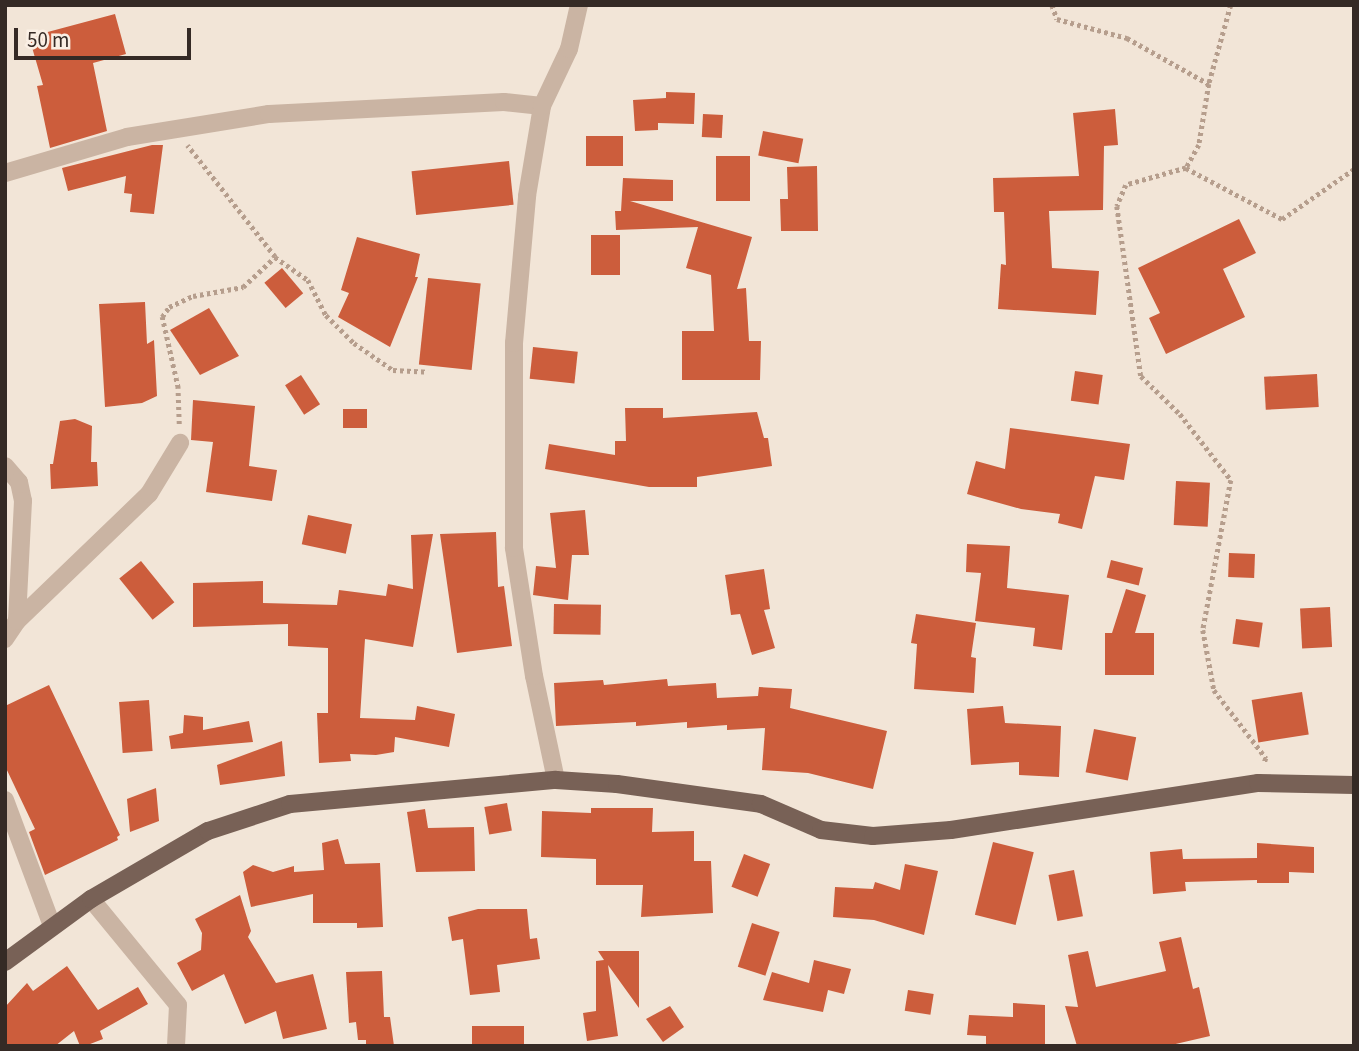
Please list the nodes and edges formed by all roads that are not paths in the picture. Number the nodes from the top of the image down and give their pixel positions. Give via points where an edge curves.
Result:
1 (579, 5) edge
2 (542, 106) junction
3 (5, 173) edge
4 (180, 443) road end
5 (5, 466) edge
6 (17, 621) junction
7 (5, 639) edge
8 (556, 780) junction
9 (1354, 785) edge
10 (5, 800) edge
11 (90, 899) junction
12 (52, 926) junction
13 (5, 962) edge
14 (176, 1046) edge

1 - 2 street via 569,49
2 - 3 street via 504,102 270,114 127,137
2 - 8 street via 527,196 514,343 514,548
4 - 6 street via 149,494
5 - 6 street via 19,482 23,501
6 - 7 street
8 - 9 main road via 761,804 821,830 873,836 951,830 1258,783
8 - 11 main road via 289,804 208,831
10 - 12 street
11 - 12 main road
11 - 14 street via 178,1005
12 - 13 main road

